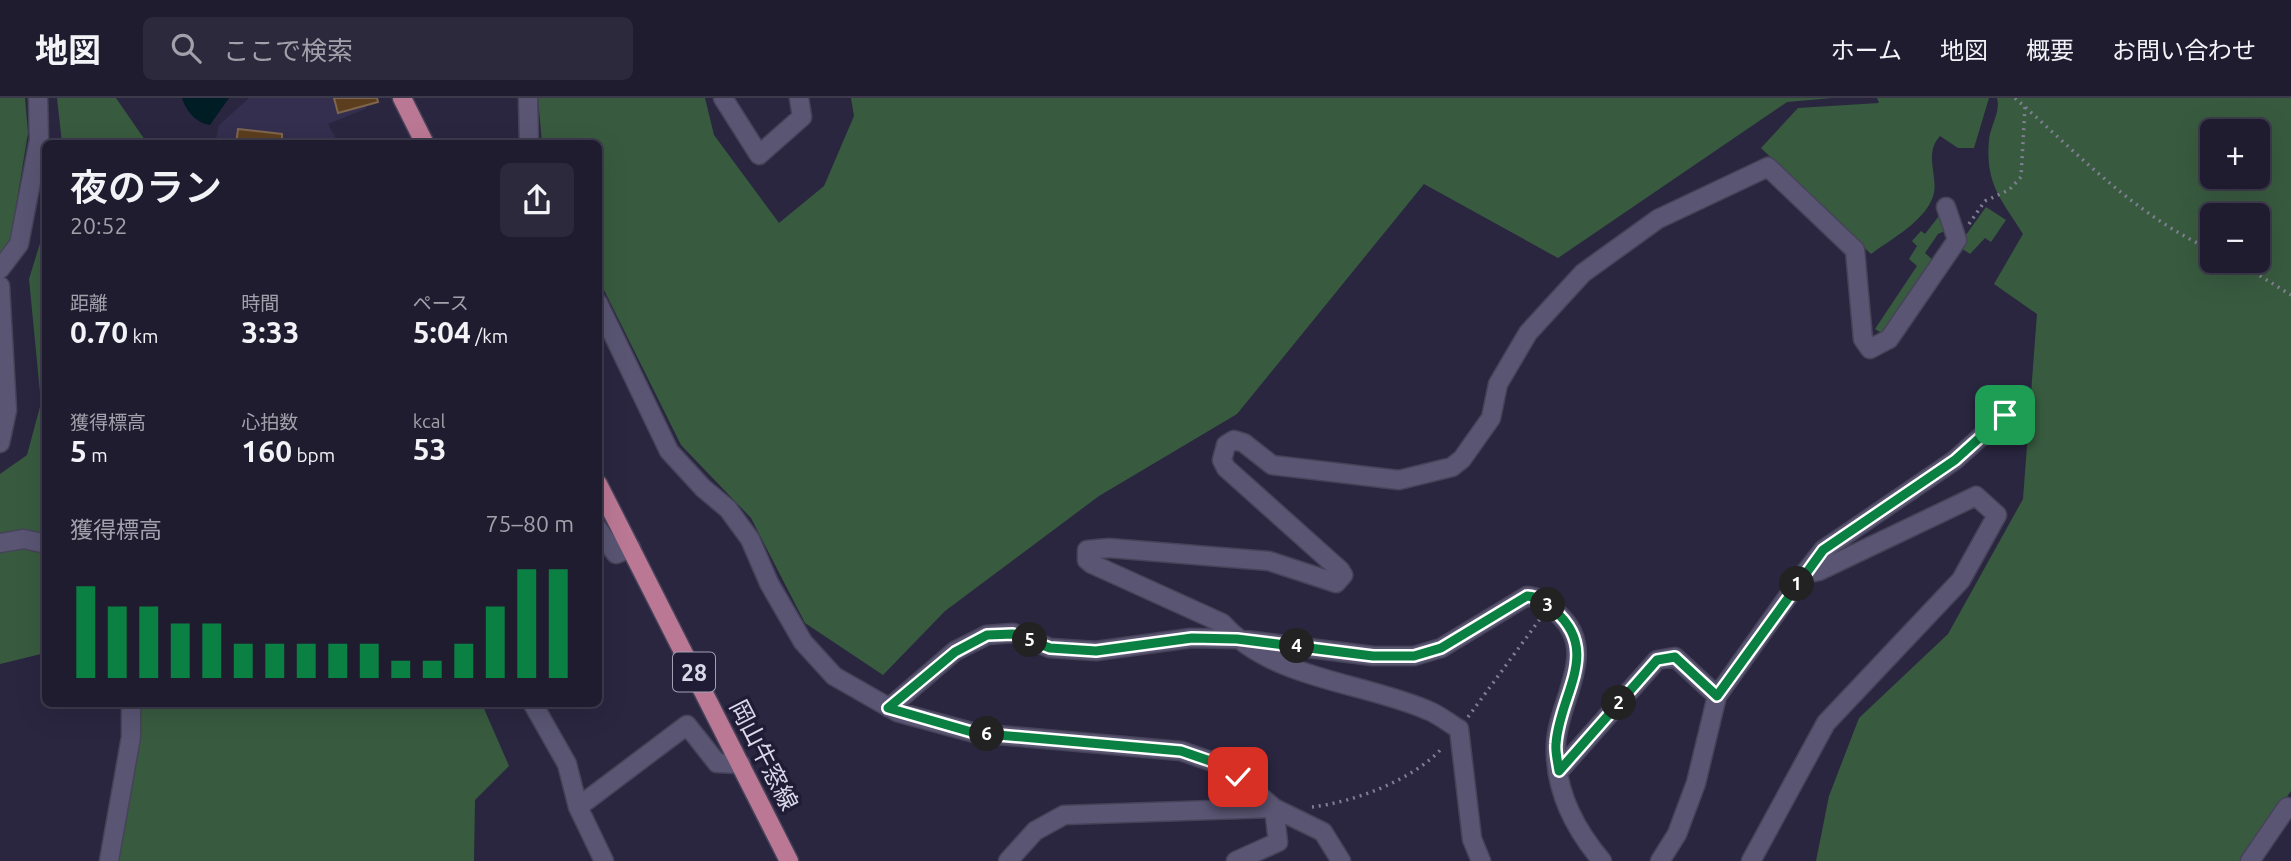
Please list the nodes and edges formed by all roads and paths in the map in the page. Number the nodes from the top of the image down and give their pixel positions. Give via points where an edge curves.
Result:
1 (37, 98) edge
2 (402, 98) edge
3 (528, 98) edge
4 (723, 98) edge
5 (799, 98) edge
6 (2015, 98) edge
7 (2025, 107) junction
8 (423, 140) edge
9 (529, 140) edge
10 (1946, 207) dead end
11 (1957, 240) junction
12 (2200, 245) edge
13 (0, 269) edge
14 (2255, 273) edge
15 (0, 286) edge
16 (2291, 295) edge
17 (602, 311) edge
18 (2005, 415) dead end
19 (0, 443) edge
20 (602, 492) edge
21 (602, 535) edge
22 (0, 543) edge
23 (42, 543) edge
24 (631, 548) junction
25 (1804, 574) junction
26 (1550, 606) junction
27 (1237, 639) junction
28 (1717, 696) junction
29 (131, 707) edge
30 (535, 707) edge
31 (888, 708) junction
32 (1459, 729) junction
33 (741, 764) junction
34 (1559, 771) junction
35 (578, 807) junction
36 (2287, 807) dead end
37 (1274, 808) junction
38 (1308, 808) dead end
39 (1278, 842) junction
40 (109, 861) edge
41 (604, 861) edge
42 (789, 861) edge
43 (1008, 861) edge
44 (1236, 861) edge
45 (1275, 861) edge
46 (1341, 861) edge
47 (1481, 861) edge
48 (1602, 861) edge
49 (1660, 861) edge
50 (1751, 861) edge
51 (2250, 861) edge

1 - 13 street via 39,141 19,244
2 - 8 main road
3 - 9 street
4 - 5 street via 759,155 802,117
6 - 7 path
7 - 11 path via 2021,177 2009,190 1985,201
7 - 12 path via 2128,198 2180,236
10 - 11 street
11 - 27 street via 1889,340 1870,349 1863,339 1855,250 1768,167 1658,219 1583,273 1528,332 1497,384 1491,418 1452,467 1399,480 1272,465 1234,440 1222,453 1226,468 1340,570 1341,581 1269,561 1109,548 1085,554 1093,564 1222,623
14 - 16 path
15 - 19 street via 7,410
17 - 31 street via 669,451 743,529 803,642 834,676
18 - 25 street via 1955,460 1823,550
20 - 24 main road, 岡山牛窓線 / 28
21 - 24 street via 616,554
22 - 23 street via 24,539
24 - 33 main road, 岡山牛窓線 / 28
25 - 28 street
25 - 50 street via 1976,496 1997,515 1961,580 1826,723
26 - 27 street via 1538,596 1527,596 1441,648 1414,656 1373,656
26 - 32 path
26 - 34 street via 1570,624 1577,643 1556,744
27 - 31 street via 1192,638 1096,651 1050,648 1013,634 987,635 955,652
27 - 32 street via 1262,657 1428,710
28 - 34 street via 1675,657 1657,660
28 - 49 street via 1696,783 1677,834
29 - 40 street via 131,737
30 - 35 street via 567,764
31 - 37 street via 975,733 1181,751 1238,777
32 - 38 path via 1436,755 1395,781 1364,795
32 - 47 street via 1472,839
33 - 35 street via 717,763 687,725
33 - 42 main road, 岡山牛窓線 / 28
34 - 48 street via 1569,814
35 - 41 street
36 - 51 street
37 - 39 street
37 - 43 street via 1065,815 1035,831
37 - 46 street via 1323,832
39 - 44 street
39 - 45 street

